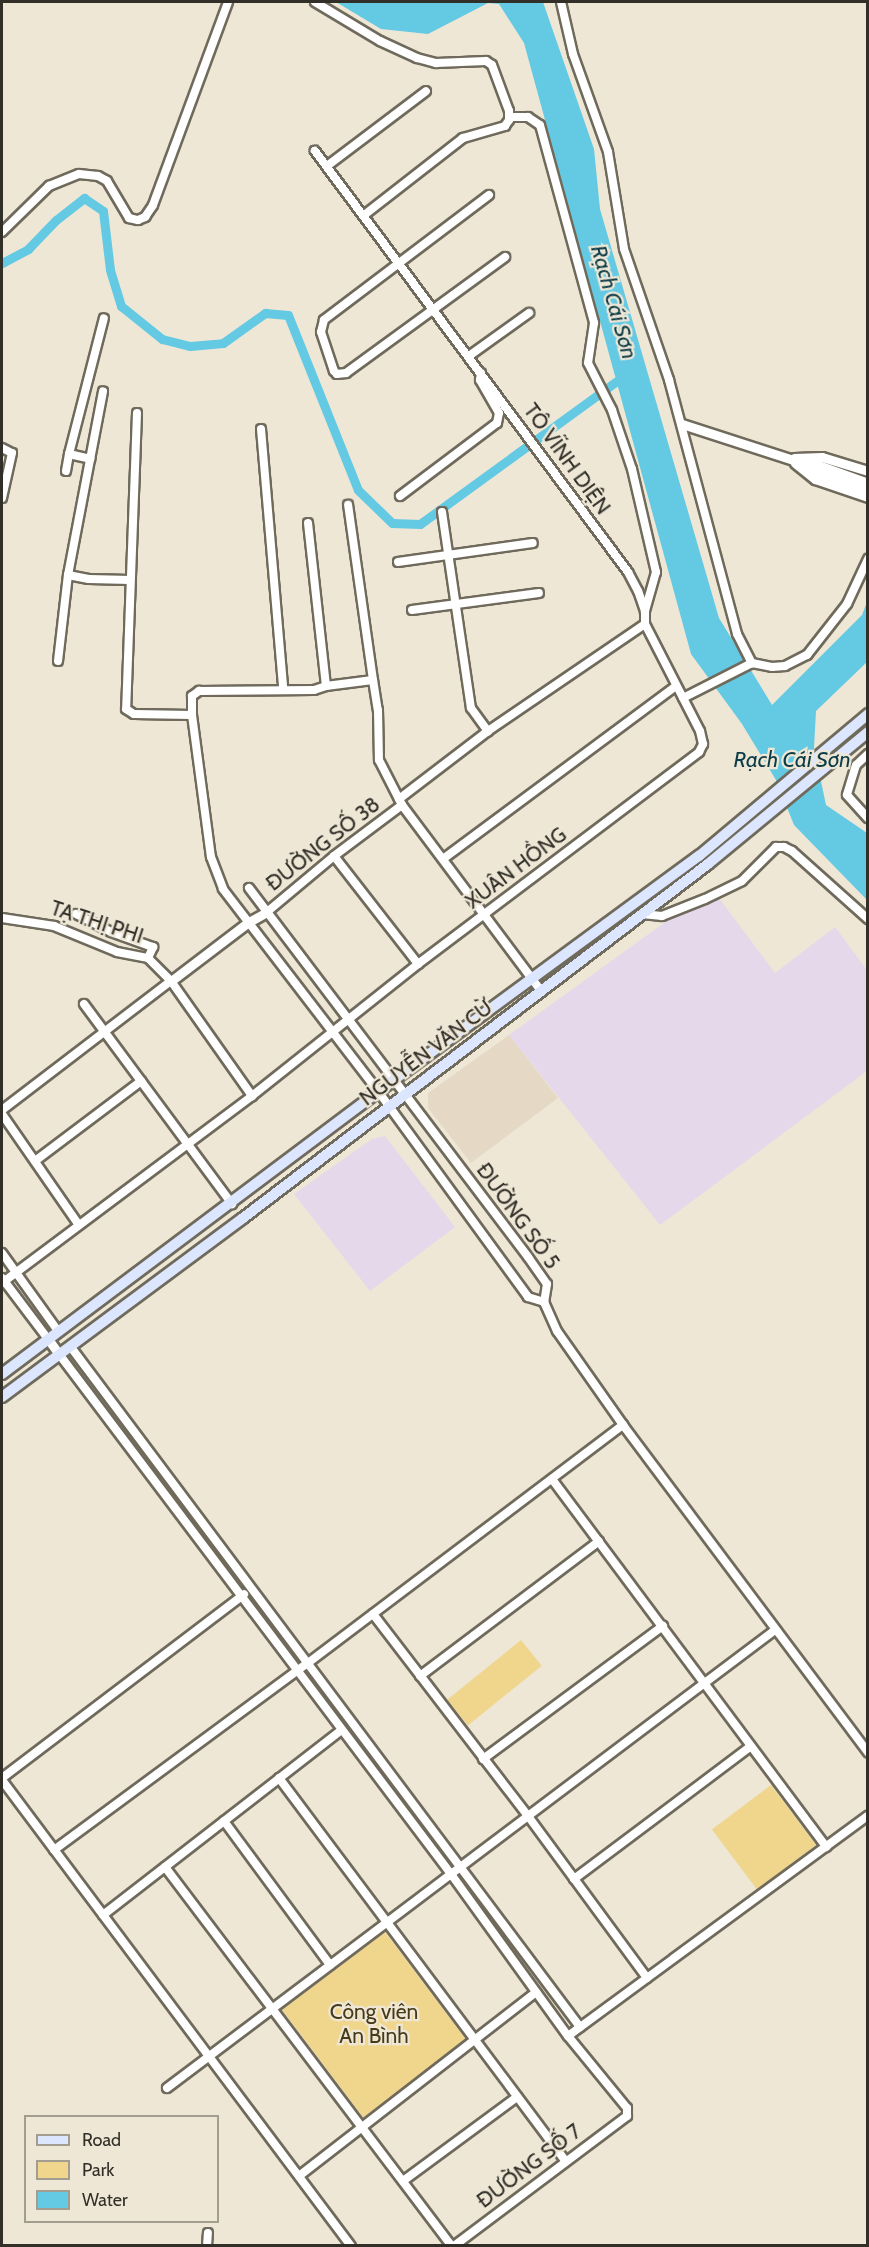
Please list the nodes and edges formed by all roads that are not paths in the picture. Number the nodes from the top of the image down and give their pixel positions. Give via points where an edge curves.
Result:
1 (228, 2) edge
2 (315, 2) edge
3 (561, 2) edge
4 (426, 92) dead end
5 (509, 117) junction
6 (315, 151) dead end
7 (327, 166) junction
8 (489, 195) dead end
9 (364, 215) junction
10 (2, 232) edge
11 (505, 257) dead end
12 (400, 263) junction
13 (435, 310) junction
14 (529, 313) dead end
15 (104, 318) dead end
16 (469, 356) junction
17 (482, 373) junction
18 (104, 391) dead end
19 (137, 413) dead end
20 (681, 424) junction
21 (261, 429) dead end
22 (2, 448) edge
23 (69, 454) junction
24 (789, 458) junction
25 (90, 459) junction
26 (807, 464) junction
27 (66, 471) dead end
28 (867, 471) edge
29 (867, 483) edge
30 (867, 490) edge
31 (400, 495) dead end
32 (867, 497) edge
33 (2, 498) edge
34 (348, 505) dead end
35 (442, 512) dead end
36 (308, 523) dead end
37 (533, 543) dead end
38 (448, 556) junction
39 (867, 559) edge
40 (398, 562) dead end
41 (68, 575) junction
42 (130, 580) junction
43 (539, 593) dead end
44 (454, 603) junction
45 (412, 610) dead end
46 (645, 611) junction
47 (645, 624) junction
48 (58, 661) dead end
49 (752, 663) junction
50 (373, 680) junction
51 (326, 686) junction
52 (676, 686) junction
53 (283, 688) junction
54 (683, 698) junction
55 (867, 714) edge
56 (192, 715) junction
57 (488, 731) junction
58 (867, 732) edge
59 (703, 744) joint
60 (867, 754) edge
61 (400, 802) junction
62 (867, 818) edge
63 (334, 856) junction
64 (443, 859) junction
65 (249, 888) dead end
66 (267, 912) junction
67 (76, 914) dead end
68 (485, 914) junction
69 (642, 914) junction
70 (2, 918) edge
71 (867, 919) edge
72 (247, 923) junction
73 (148, 958) junction
74 (418, 964) junction
75 (533, 980) junction
76 (171, 981) junction
77 (541, 991) junction
78 (84, 1004) dead end
79 (348, 1021) junction
80 (104, 1032) junction
81 (333, 1033) junction
82 (395, 1079) junction
83 (141, 1081) junction
84 (378, 1091) junction
85 (405, 1094) junction
86 (252, 1096) junction
87 (388, 1107) junction
88 (2, 1112) edge
89 (187, 1144) junction
90 (35, 1161) junction
91 (232, 1204) junction
92 (243, 1218) junction
93 (79, 1225) junction
94 (2, 1253) edge
95 (15, 1272) junction
96 (2, 1280) edge
97 (544, 1302) junction
98 (58, 1331) junction
99 (48, 1339) junction
100 (70, 1346) junction
101 (59, 1354) junction
102 (2, 1374) edge
103 (2, 1397) edge
104 (623, 1425) junction
105 (552, 1479) junction
106 (599, 1541) junction
107 (250, 1589) junction
108 (241, 1596) junction
109 (373, 1614) junction
110 (663, 1626) junction
111 (775, 1630) junction
112 (308, 1662) junction
113 (297, 1671) junction
114 (420, 1676) junction
115 (705, 1683) junction
116 (340, 1731) junction
117 (751, 1746) junction
118 (867, 1752) edge
119 (483, 1759) junction
120 (279, 1778) junction
121 (2, 1780) edge
122 (528, 1816) junction
123 (867, 1816) edge
124 (224, 1821) junction
125 (826, 1847) junction
126 (54, 1850) junction
127 (165, 1867) junction
128 (460, 1867) junction
129 (451, 1874) junction
130 (574, 1879) junction
131 (103, 1915) junction
132 (387, 1922) junction
133 (330, 1965) junction
134 (646, 1978) junction
135 (536, 1992) junction
136 (273, 2008) junction
137 (580, 2027) junction
138 (568, 2036) junction
139 (474, 2040) junction
140 (209, 2056) junction
141 (167, 2088) dead end
142 (517, 2097) junction
143 (362, 2127) junction
144 (566, 2162) junction
145 (299, 2176) junction
146 (403, 2181) junction
147 (208, 2233) dead end
148 (207, 2246) edge
149 (351, 2246) edge
150 (453, 2246) edge

1 - 10 street via 153,205 144,217 129,218 107,181 79,174 49,186
2 - 5 street via 417,58 436,63 486,61 492,65
3 - 20 street via 573,54 608,152 624,249
4 - 7 street
5 - 9 street via 505,126 464,138
5 - 46 street via 528,117 540,125 594,323 588,363 611,408 632,469 656,572
6 - 7 street, TÔ VĨNH DIỆN
7 - 9 street, TÔ VĨNH DIỆN
8 - 12 street
9 - 12 street, TÔ VĨNH DIỆN
11 - 13 street
12 - 13 street, TÔ VĨNH DIỆN
12 - 13 street via 322,322 322,335 334,371 346,374
13 - 16 street, TÔ VĨNH DIỆN
14 - 16 street
15 - 23 street
16 - 17 street, TÔ VĨNH DIỆN
17 - 31 street via 480,380 499,413 497,423
17 - 46 street, TÔ VĨNH DIỆN via 628,572
18 - 25 street
19 - 42 street
20 - 24 street
20 - 49 street via 737,634
21 - 53 street
22 - 33 street via 12,453
23 - 25 street
23 - 27 street
24 - 26 street
24 - 28 street via 822,457
24 - 32 street via 815,479
25 - 41 street
26 - 29 street
26 - 30 street
34 - 50 street
35 - 38 street
36 - 51 street
37 - 38 street
38 - 40 street
38 - 44 street
39 - 49 street via 847,604 807,655 785,666
41 - 42 street
41 - 48 street
42 - 56 street via 126,710 134,714
43 - 44 street
44 - 45 street
44 - 57 street via 471,708
46 - 47 street, TÔ VĨNH DIỆN
47 - 52 street, TÔ VĨNH DIỆN
47 - 57 street, ĐƯỜNG SỐ 38
49 - 54 street
50 - 51 street
50 - 61 street via 380,760
51 - 53 street via 314,690
52 - 54 street, TÔ VĨNH DIỆN
52 - 64 street
53 - 56 street via 199,691 192,696
54 - 59 street, TÔ VĨNH DIỆN
55 - 75 main road, NGUYỄN VĂN CỪ via 699,856
56 - 72 street, ĐƯỜNG SỐ 5 via 211,857 223,889
57 - 61 street, ĐƯỜNG SỐ 38
58 - 69 main road, NGUYỄN VĂN CỪ
59 - 68 street, XUÂN HỒNG via 699,752
60 - 62 street via 856,765 847,795
61 - 63 street, ĐƯỜNG SỐ 38
61 - 64 street
63 - 66 street, ĐƯỜNG SỐ 38
63 - 74 street
64 - 68 street
65 - 66 street, ĐƯỜNG SỐ 5
66 - 72 street
66 - 79 street, ĐƯỜNG SỐ 5
67 - 73 street via 153,948
68 - 74 street, XUÂN HỒNG
68 - 75 street
69 - 71 street via 662,916 705,899 741,881 776,847 784,847
69 - 77 main road, NGUYỄN VĂN CỪ
70 - 73 street, TẠ THỊ PHI via 54,926 121,953
72 - 76 street
72 - 81 street, ĐƯỜNG SỐ 5
73 - 76 street, TẠ THỊ PHI
74 - 79 street, XUÂN HỒNG
75 - 77 street
75 - 82 main road, NGUYỄN VĂN CỪ
76 - 80 street
76 - 86 street, TẠ THỊ PHI
77 - 85 main road, NGUYỄN VĂN CỪ
78 - 80 street
79 - 81 street, XUÂN HỒNG
79 - 82 street, ĐƯỜNG SỐ 5
80 - 83 street
80 - 88 street
81 - 84 street, ĐƯỜNG SỐ 5
81 - 86 street, XUÂN HỒNG
82 - 84 main road, NGUYỄN VĂN CỪ
82 - 85 street, ĐƯỜNG SỐ 5
83 - 89 street
83 - 90 street
84 - 87 street, ĐƯỜNG SỐ 5
84 - 91 main road, NGUYỄN VĂN CỪ
85 - 87 main road, NGUYỄN VĂN CỪ
85 - 97 street, ĐƯỜNG SỐ 5 via 547,1284
86 - 89 street, XUÂN HỒNG
87 - 92 main road, NGUYỄN VĂN CỪ
87 - 97 street, ĐƯỜNG SỐ 5 via 528,1297
88 - 90 street
89 - 91 street
89 - 93 street, XUÂN HỒNG
90 - 93 street
91 - 92 main road
91 - 98 main road, NGUYỄN VĂN CỪ
92 - 100 main road, NGUYỄN VĂN CỪ
93 - 95 street, XUÂN HỒNG
94 - 95 street
95 - 96 street, XUÂN HỒNG
95 - 98 street
96 - 99 street
97 - 104 street via 557,1331
98 - 99 main road, NGUYỄN VĂN CỪ
98 - 100 street
99 - 101 street
99 - 102 main road, NGUYỄN VĂN CỪ
100 - 101 main road, NGUYỄN VĂN CỪ
100 - 107 street
101 - 103 main road, NGUYỄN VĂN CỪ
101 - 108 street
104 - 105 street
104 - 111 street
105 - 106 street
105 - 109 street
106 - 110 street
106 - 114 street
107 - 108 street
107 - 112 street
108 - 113 street
108 - 121 street
109 - 112 street
109 - 114 street
110 - 115 street
110 - 119 street
111 - 115 street
111 - 118 street
112 - 113 street
112 - 128 street
113 - 116 street
113 - 126 street
114 - 119 street
115 - 117 street
115 - 122 street
116 - 120 street
116 - 129 street
117 - 125 street
117 - 130 street
119 - 122 street
120 - 124 street
120 - 132 street
121 - 126 street
122 - 128 street
122 - 130 street
123 - 125 street
124 - 127 street
124 - 133 street
125 - 134 street
126 - 131 street
127 - 131 street
127 - 136 street
128 - 129 street
128 - 137 street
129 - 132 street
129 - 135 street
130 - 134 street
131 - 140 street
132 - 133 street
132 - 139 street
133 - 136 street
134 - 137 street
135 - 138 street
135 - 139 street
136 - 140 street
136 - 143 street
137 - 138 street
138 - 144 street, ĐƯỜNG SỐ 7 via 627,2108 627,2115
139 - 142 street
139 - 143 street
140 - 141 street
140 - 145 street
142 - 144 street
142 - 146 street
143 - 145 street
143 - 146 street
144 - 150 street, ĐƯỜNG SỐ 7
145 - 149 street
146 - 150 street
147 - 148 street

